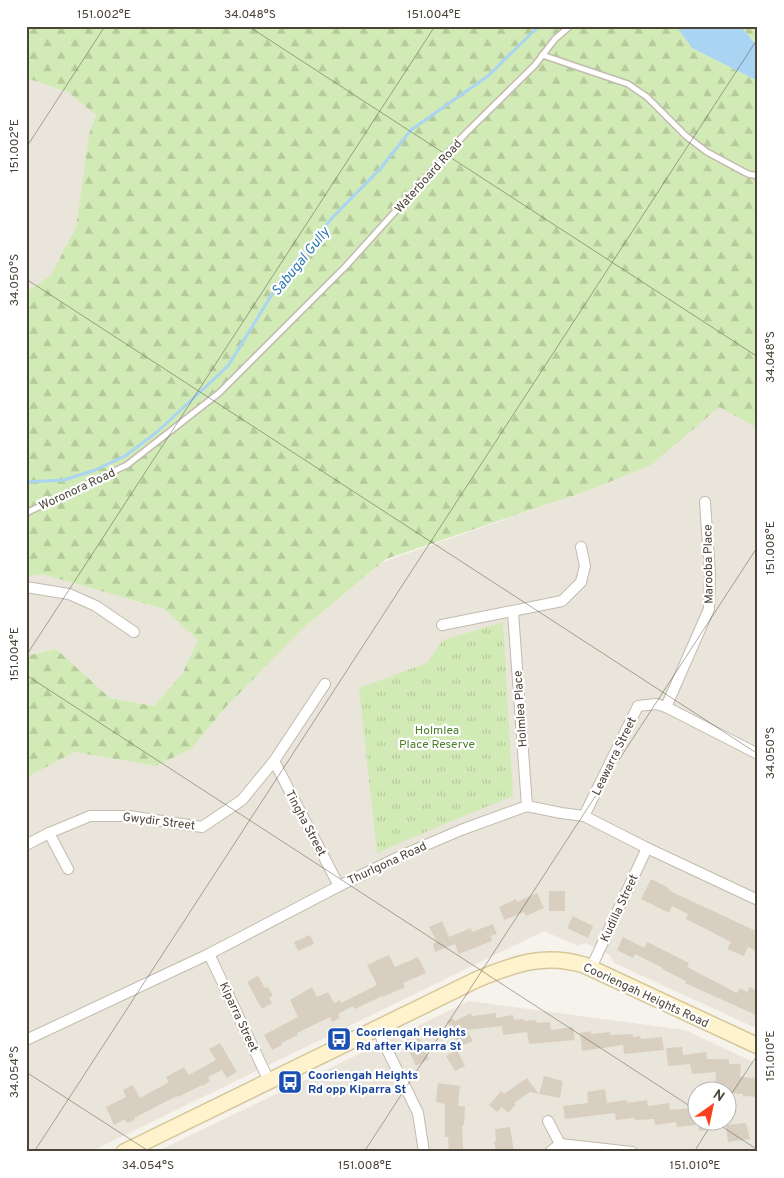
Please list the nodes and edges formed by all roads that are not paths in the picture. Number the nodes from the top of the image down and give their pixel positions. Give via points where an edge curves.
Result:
1 (570, 26) edge
2 (542, 55) junction
3 (758, 176) edge
4 (128, 465) joint
5 (705, 502) dead end
6 (26, 513) edge
7 (581, 547) dead end
8 (26, 587) edge
9 (513, 612) junction
10 (442, 626) dead end
11 (134, 632) dead end
12 (325, 684) dead end
13 (666, 707) junction
14 (758, 754) edge
15 (274, 761) junction
16 (527, 806) junction
17 (584, 816) junction
18 (49, 833) junction
19 (26, 845) edge
20 (647, 848) junction
21 (68, 869) dead end
22 (339, 886) junction
23 (758, 900) edge
24 (209, 954) junction
25 (591, 968) junction
26 (377, 1029) junction
27 (26, 1040) edge
28 (758, 1046) edge
29 (269, 1081) junction
30 (548, 1121) dead end
31 (560, 1144) junction
32 (124, 1152) edge
33 (424, 1152) edge
34 (550, 1152) edge
35 (632, 1152) edge

1 - 2 lane, Waterboard Road
2 - 3 lane via 628,84 647,97 707,152
2 - 4 lane, Waterboard Road via 466,133 346,266 219,393
4 - 6 lane, Woronora Road
5 - 13 street, Marooba Place via 709,609
7 - 9 street via 585,566 581,582 567,597 562,601
8 - 11 street via 69,594 96,606
9 - 10 street
9 - 16 street, Holmlea Place
12 - 15 street, Gwydir Street
13 - 14 street, Leawarra Street
13 - 17 street, Leawarra Street via 656,704 638,706
15 - 18 street, Gwydir Street via 242,800 202,826 129,816 90,816
15 - 22 street, Tingha Street
16 - 17 street
16 - 22 street, Thurlgona Road via 460,830
17 - 20 street
18 - 19 street, Gwydir Street
18 - 21 street
20 - 23 street
20 - 25 street, Kudilla Street
22 - 24 street, Thurlgona Road
24 - 27 street, Thurlgona Road
24 - 29 street, Kiparra Street
25 - 26 street, Cooriengah Heights Road via 552,959 520,963 478,979
25 - 28 street, Cooriengah Heights Road
26 - 29 street, Cooriengah Heights Road
26 - 33 street via 418,1112
29 - 32 street, Cooriengah Heights Road
30 - 31 street
31 - 34 street
31 - 35 street

